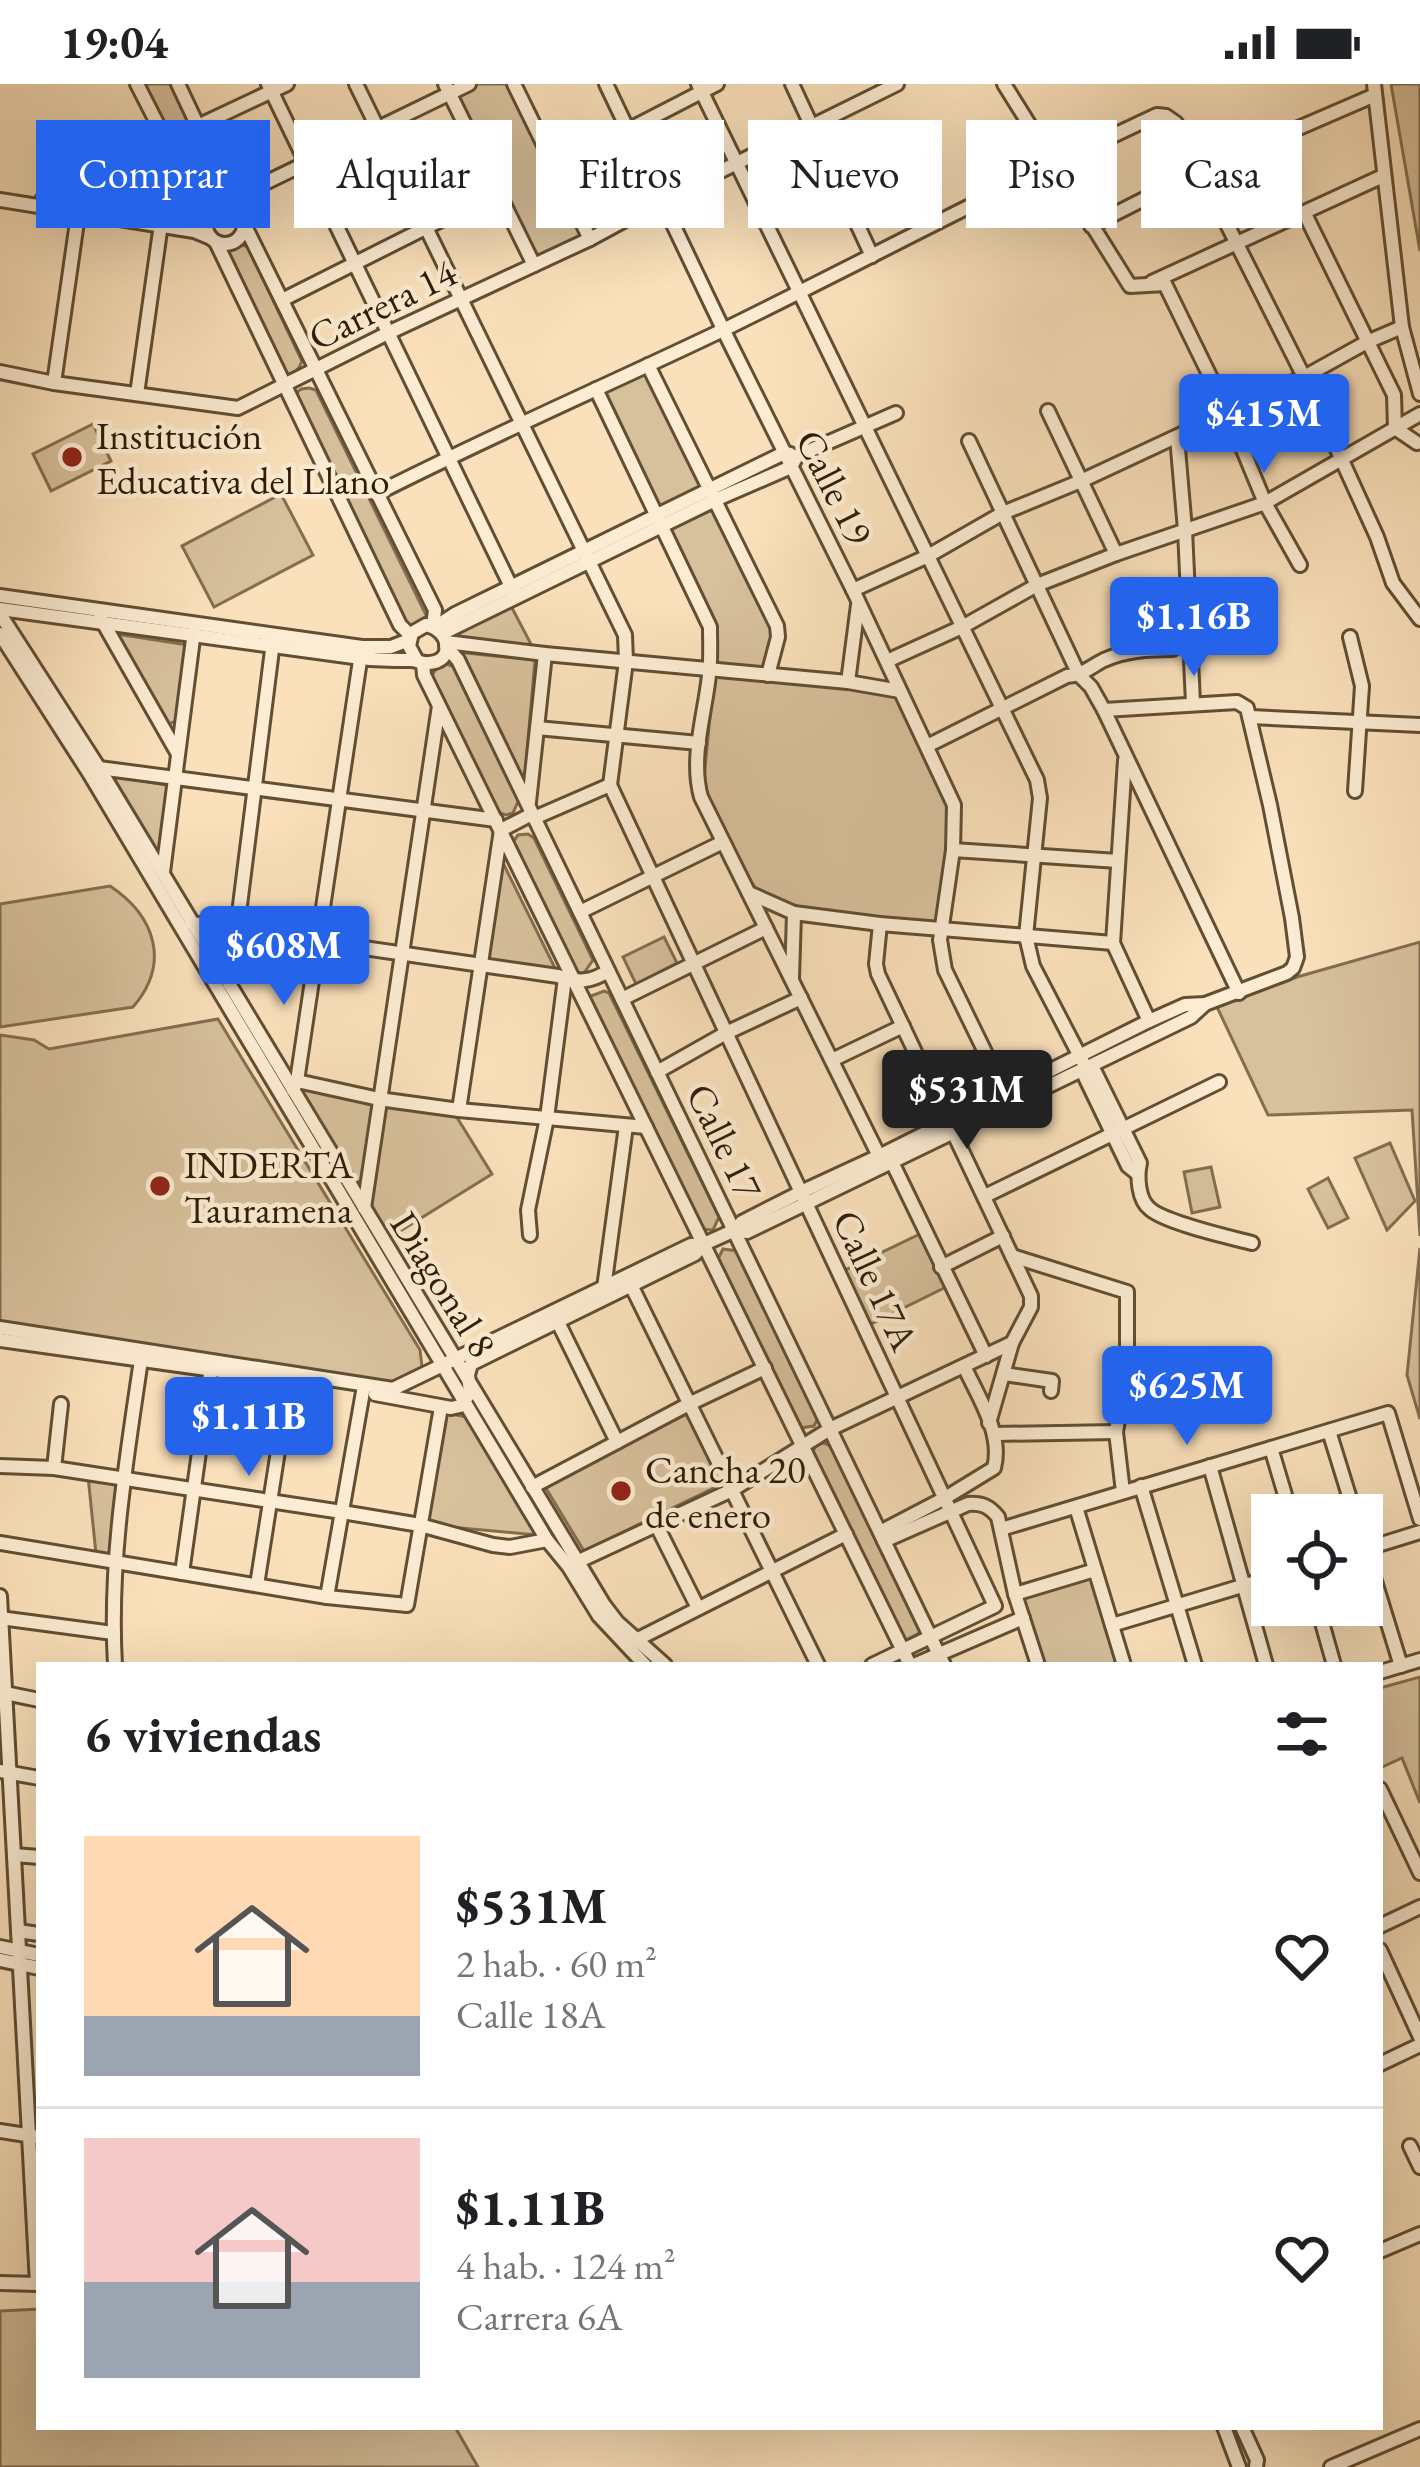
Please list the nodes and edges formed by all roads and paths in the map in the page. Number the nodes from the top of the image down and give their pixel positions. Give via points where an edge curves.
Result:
1 (137, 84) edge
2 (178, 84) edge
3 (287, 84) edge
4 (356, 84) edge
5 (469, 84) edge
6 (514, 84) edge
7 (606, 84) edge
8 (717, 84) edge
9 (792, 84) edge
10 (1004, 84) edge
11 (890, 86) edge
12 (270, 88) edge
13 (700, 88) edge
14 (447, 89) edge
15 (1374, 89) edge
16 (195, 120) edge
17 (209, 120) edge
18 (374, 120) edge
19 (394, 120) edge
20 (462, 120) edge
21 (623, 120) edge
22 (645, 120) edge
23 (808, 120) edge
24 (827, 120) edge
25 (1026, 120) edge
26 (1302, 123) edge
27 (536, 130) edge
28 (294, 139) edge
29 (748, 159) edge
30 (738, 164) junction
31 (724, 171) edge
32 (1383, 176) junction
33 (0, 200) edge
34 (36, 203) edge
35 (966, 208) edge
36 (1304, 212) junction
37 (512, 222) edge
38 (77, 228) edge
39 (159, 228) edge
40 (187, 228) edge
41 (210, 228) edge
42 (241, 228) edge
43 (246, 228) edge
44 (338, 228) edge
45 (423, 228) edge
46 (425, 228) edge
47 (584, 228) edge
48 (610, 228) edge
49 (675, 228) edge
50 (859, 228) edge
51 (1092, 228) edge
52 (1231, 228) edge
53 (210, 231) junction
54 (590, 239) junction
55 (1239, 242) junction
56 (872, 256) junction
57 (355, 262) junction
58 (534, 265) junction
59 (1158, 284) junction
60 (801, 290) junction
61 (282, 300) junction
62 (460, 300) junction
63 (1402, 327) junction
64 (723, 329) junction
65 (388, 333) junction
66 (1366, 342) junction
67 (648, 365) junction
68 (316, 368) junction
69 (0, 372) edge
70 (1304, 377) junction
71 (54, 383) junction
72 (286, 386) junction
73 (596, 389) junction
74 (137, 394) junction
75 (1420, 394) edge
76 (1048, 411) dead end
77 (1227, 411) junction
78 (896, 412) dead end
79 (1420, 414) edge
80 (522, 424) junction
81 (865, 424) junction
82 (1395, 428) junction
83 (1177, 436) junction
84 (969, 441) dead end
85 (1417, 443) dead end
86 (448, 458) junction
87 (790, 459) junction
88 (1341, 460) junction
89 (1081, 481) junction
90 (376, 494) junction
91 (712, 495) junction
92 (1265, 503) junction
93 (1003, 513) junction
94 (660, 520) junction
95 (1185, 530) junction
96 (1116, 554) junction
97 (928, 556) junction
98 (586, 557) junction
99 (1300, 565) dead end
100 (1036, 585) junction
101 (853, 590) junction
102 (514, 592) junction
103 (0, 596) edge
104 (858, 604) junction
105 (0, 612) edge
106 (100, 616) junction
107 (1420, 619) edge
108 (962, 627) junction
109 (195, 630) junction
110 (0, 634) edge
111 (441, 635) junction
112 (1350, 637) dead end
113 (410, 638) junction
114 (273, 641) junction
115 (1173, 649) dead end
116 (362, 653) junction
117 (545, 654) junction
118 (420, 661) junction
119 (887, 661) junction
120 (626, 662) junction
121 (710, 670) junction
122 (768, 675) junction
123 (1079, 675) junction
124 (848, 682) junction
125 (900, 691) junction
126 (1193, 703) junction
127 (440, 705) junction
128 (1003, 708) junction
129 (1104, 710) junction
130 (1251, 717) junction
131 (158, 721) junction
132 (182, 722) junction
133 (1360, 722) junction
134 (1420, 725) edge
135 (538, 728) junction
136 (618, 735) junction
137 (699, 743) junction
138 (927, 746) junction
139 (178, 754) junction
140 (1126, 758) junction
141 (94, 770) junction
142 (175, 776) junction
143 (610, 785) junction
144 (255, 789) junction
145 (1355, 791) dead end
146 (340, 800) junction
147 (423, 809) junction
148 (532, 813) junction
149 (498, 825) junction
150 (723, 842) junction
151 (953, 850) junction
152 (1033, 855) junction
153 (1118, 861) junction
154 (163, 874) junction
155 (652, 876) junction
156 (749, 893) junction
157 (580, 912) junction
158 (794, 913) junction
159 (880, 924) junction
160 (187, 925) junction
161 (766, 928) junction
162 (237, 929) junction
163 (940, 929) junction
164 (1026, 936) junction
165 (319, 941) junction
166 (1113, 943) junction
167 (401, 954) junction
168 (482, 964) junction
169 (694, 964) junction
170 (608, 971) junction
171 (570, 979) junction
172 (792, 980) junction
173 (225, 988) junction
174 (1239, 993) junction
175 (801, 998) junction
176 (622, 999) junction
177 (1204, 1004) junction
178 (1149, 1021) junction
179 (903, 1026) junction
180 (726, 1033) junction
181 (832, 1060) junction
182 (1083, 1062) junction
183 (658, 1072) junction
184 (1219, 1082) dead end
185 (292, 1090) junction
186 (1005, 1093) junction
187 (379, 1099) junction
188 (459, 1110) junction
189 (547, 1118) junction
190 (626, 1126) junction
191 (646, 1127) junction
192 (951, 1127) junction
193 (1118, 1131) junction
194 (886, 1159) junction
195 (985, 1196) junction
196 (804, 1198) junction
197 (359, 1214) junction
198 (735, 1230) junction
199 (530, 1235) dead end
200 (1003, 1236) junction
201 (1252, 1243) dead end
202 (704, 1244) junction
203 (1012, 1256) junction
204 (941, 1267) junction
205 (629, 1281) junction
206 (604, 1288) junction
207 (556, 1317) junction
208 (0, 1328) edge
209 (0, 1340) edge
210 (1012, 1343) junction
211 (986, 1356) junction
212 (141, 1360) junction
213 (449, 1361) junction
214 (211, 1366) junction
215 (964, 1366) junction
216 (765, 1368) junction
217 (1004, 1374) junction
218 (289, 1381) junction
219 (470, 1383) junction
220 (363, 1389) junction
221 (1052, 1391) dead end
222 (897, 1397) junction
223 (466, 1401) junction
224 (689, 1403) junction
225 (61, 1404) dead end
226 (441, 1407) junction
227 (830, 1429) junction
228 (992, 1429) junction
229 (1329, 1431) junction
230 (1116, 1432) junction
231 (617, 1442) junction
232 (803, 1446) junction
233 (1271, 1448) junction
234 (0, 1466) edge
235 (1210, 1466) junction
236 (54, 1468) junction
237 (123, 1480) junction
238 (1142, 1486) junction
239 (532, 1487) junction
240 (194, 1490) junction
241 (732, 1490) junction
242 (1123, 1492) junction
243 (1285, 1494) edge
244 (1348, 1494) edge
245 (270, 1501) junction
246 (948, 1504) junction
247 (1076, 1507) junction
248 (342, 1512) junction
249 (1420, 1519) edge
250 (656, 1524) junction
251 (420, 1525) junction
252 (1000, 1529) junction
253 (1420, 1532) edge
254 (846, 1534) junction
255 (882, 1536) junction
256 (547, 1540) junction
257 (1383, 1541) edge
258 (0, 1543) edge
259 (115, 1562) junction
260 (579, 1562) junction
261 (1095, 1570) junction
262 (772, 1571) junction
263 (182, 1573) junction
264 (1251, 1583) edge
265 (257, 1585) junction
266 (1244, 1585) junction
267 (1015, 1594) junction
268 (0, 1596) edge
269 (327, 1597) junction
270 (1177, 1606) junction
271 (698, 1608) junction
272 (1383, 1609) edge
273 (1, 1618) edge
274 (1023, 1618) junction
275 (1112, 1625) junction
276 (1323, 1626) edge
277 (113, 1634) junction
278 (930, 1636) junction
279 (632, 1643) junction
280 (902, 1650) junction
281 (941, 1659) edge
282 (1420, 1660) edge
283 (115, 1662) edge
284 (643, 1662) edge
285 (660, 1662) edge
286 (817, 1662) edge
287 (878, 1662) edge
288 (910, 1662) edge
289 (1038, 1662) edge
290 (1123, 1662) edge
291 (1194, 1662) edge
292 (1265, 1662) edge
293 (1333, 1662) edge
294 (1401, 1666) junction
295 (1383, 1671) edge
296 (3, 1692) edge
297 (36, 1699) edge
298 (5, 1772) edge
299 (36, 1777) edge
300 (1383, 1795) edge
301 (14, 1855) junction
302 (36, 1857) edge
303 (1420, 1874) edge
304 (1420, 1906) edge
305 (1383, 1924) edge
306 (18, 1930) junction
307 (36, 1933) edge
308 (0, 1947) edge
309 (36, 1955) edge
310 (1383, 1957) edge
311 (19, 1958) junction
312 (0, 1960) edge
313 (36, 1966) edge
314 (1420, 2041) edge
315 (1383, 2062) edge
316 (0, 2131) edge
317 (34, 2136) edge
318 (1410, 2146) dead end
319 (1420, 2167) edge
320 (36, 2210) edge
321 (1420, 2234) edge
322 (1383, 2251) edge
323 (0, 2283) edge
324 (36, 2284) edge
325 (1420, 2428) edge
326 (1224, 2430) edge
327 (1243, 2430) edge
328 (1258, 2465) edge
329 (1239, 2467) edge
330 (1331, 2467) edge

1 - 53 street
2 - 16 street, Calle 17
3 - 12 street
4 - 18 street
5 - 14 street
6 - 27 street
7 - 21 street, Calle 19
8 - 13 street
9 - 23 street
10 - 25 street
11 - 24 street, Carrera 14
12 - 17 street
12 - 28 street
13 - 22 street
13 - 30 street
14 - 19 street
14 - 20 street
15 - 26 street
15 - 32 street
29 - 30 street, Carrera 14
30 - 31 street, Carrera 14
30 - 60 street
32 - 36 street
32 - 63 street
33 - 34 street
35 - 56 street
36 - 55 street
36 - 66 street
37 - 58 street
38 - 71 street
39 - 74 street
40 - 53 street
41 - 53 street
42 - 53 street via 226,244
43 - 61 street, Calle 17
44 - 57 street
45 - 57 street
46 - 62 street
47 - 54 street
48 - 54 street, Carrera 14
49 - 64 street, Calle 19
50 - 56 street
51 - 59 street via 1130,286
52 - 55 street
53 - 72 street
54 - 58 street, Carrera 14
55 - 59 street
55 - 70 street
56 - 60 street
57 - 61 street
57 - 65 street
58 - 62 street, Carrera 14
59 - 77 street
60 - 64 street
60 - 81 street
61 - 68 street, Calle 17
62 - 65 street, Carrera 14
62 - 80 street
63 - 66 street
63 - 75 street
64 - 67 street
64 - 87 street, Calle 19
65 - 68 street, Carrera 14
65 - 86 street
66 - 70 street
66 - 82 street via 1394,395
67 - 73 street
67 - 91 street
68 - 72 street, Carrera 14
68 - 90 street, Calle 17
69 - 71 street, Carrera 14
70 - 77 street
70 - 88 street
71 - 74 street, Carrera 14
72 - 74 street, Carrera 14 via 238,409
72 - 113 street
73 - 80 street
73 - 94 street
76 - 89 street
77 - 83 street
77 - 92 street
78 - 81 street
79 - 82 street
80 - 86 street
80 - 98 street
81 - 87 street
81 - 97 street
82 - 85 street
82 - 88 street
83 - 89 street
83 - 95 street
84 - 93 street
86 - 90 street
86 - 102 street
87 - 91 street
87 - 101 street, Calle 19
88 - 92 street
88 - 107 street via 1393,583
89 - 93 street
89 - 96 street
90 - 111 street, Calle 17
91 - 94 street
91 - 122 street via 777,626
92 - 95 street
92 - 99 street
93 - 97 street
93 - 100 street
94 - 98 street
94 - 121 street via 710,627
95 - 96 street
95 - 126 street
96 - 100 street
97 - 101 street
97 - 108 street
98 - 102 street
98 - 120 street via 625,635
100 - 108 street
100 - 123 street
101 - 104 street, Calle 19
102 - 111 street via 455,614
103 - 106 street
104 - 119 street, Calle 19
104 - 124 street
105 - 106 street
105 - 141 street, Diagonal 8
106 - 109 street
106 - 131 street
108 - 119 street
108 - 128 street
109 - 114 street
109 - 132 street
110 - 141 street, Diagonal 8
111 - 113 street via 420,627
111 - 117 street
111 - 118 street via 440,659
111 - 148 street, Calle 17
112 - 133 street via 1362,686
113 - 116 street
113 - 118 street
114 - 116 street
114 - 144 street
115 - 123 street via 1137,649
116 - 118 street
116 - 146 street
117 - 120 street
117 - 135 street
118 - 127 street, Calle 17
119 - 125 street, Calle 19
120 - 121 street
120 - 136 street
121 - 122 street
121 - 137 street
122 - 124 street
123 - 128 street
123 - 129 street
124 - 125 street
125 - 138 street, Calle 19
126 - 129 street
126 - 130 street via 1238,702
127 - 147 street
127 - 149 street, Calle 17
128 - 138 street
128 - 152 street via 1037,780
129 - 140 street
130 - 133 street
130 - 174 street via 1297,957 1293,968
131 - 132 street via 170,728
131 - 139 street
132 - 139 street
133 - 134 street
133 - 145 street
135 - 136 street
135 - 148 street
136 - 137 street
136 - 143 street
137 - 150 street via 699,788
138 - 151 street, Calle 19 via 954,805
139 - 142 street
140 - 153 street
140 - 174 street
141 - 142 street
141 - 154 street, Diagonal 8
141 - 160 street, Diagonal 8
142 - 144 street
142 - 154 street
143 - 148 street
143 - 155 street, Calle 17A
144 - 146 street
144 - 162 street
146 - 147 street
146 - 165 street
147 - 149 street
147 - 167 street
148 - 149 street
148 - 157 street, Calle 17
149 - 168 street
149 - 171 street, Calle 17
150 - 155 street
150 - 156 street
151 - 152 street
151 - 163 street, Calle 19
152 - 153 street
152 - 164 street
153 - 166 street
154 - 160 street, Diagonal 8
155 - 157 street
155 - 169 street, Calle 17A
156 - 158 street
156 - 161 street
157 - 170 street, Calle 17
158 - 159 street
158 - 172 street
159 - 163 street
159 - 179 street via 878,974
160 - 162 street
160 - 173 street, Diagonal 8
161 - 169 street
161 - 172 street
162 - 165 street
162 - 173 street
163 - 164 street
163 - 186 street via 945,970
164 - 166 street
164 - 182 street
165 - 167 street
165 - 185 street
166 - 178 street
167 - 168 street
167 - 187 street
168 - 171 street
168 - 188 street
169 - 176 street
169 - 180 street, Calle 17A
170 - 171 street
170 - 176 street, Calle 17
171 - 189 street
171 - 191 street, Calle 17
172 - 175 street
173 - 185 street, Diagonal 8
174 - 177 street
175 - 180 street
175 - 181 street
176 - 183 street, Calle 17
177 - 178 street
177 - 182 street via 1191,1017
178 - 182 street
179 - 181 street
179 - 192 street
180 - 183 street
180 - 196 street, Calle 17A
181 - 194 street
182 - 186 street
182 - 192 street
182 - 193 street
183 - 198 street, Calle 17
184 - 193 street
185 - 187 street
185 - 197 street, Diagonal 8
186 - 192 street
187 - 188 street
187 - 197 street
188 - 189 street
189 - 190 street
189 - 199 street
190 - 191 street
190 - 206 street
191 - 202 street, Calle 17
192 - 194 street
192 - 195 street
193 - 195 street
193 - 201 street via 1150,1210
194 - 196 street
194 - 204 street
195 - 200 street
196 - 198 street via 747,1232
196 - 222 street, Calle 17A
197 - 213 street, Diagonal 8
198 - 202 street
198 - 227 street, Calle 17
200 - 203 street
200 - 204 street
202 - 205 street
202 - 216 street, Calle 17
203 - 210 street via 1030,1296
203 - 230 street via 1127,1292
204 - 211 street
205 - 206 street
205 - 207 street
205 - 224 street
206 - 207 street
207 - 213 street
207 - 219 street via 471,1364
207 - 231 street
208 - 214 street
209 - 212 street
210 - 211 street
210 - 217 street
211 - 215 street
212 - 214 street
212 - 237 street
213 - 219 street, Diagonal 8
213 - 220 street via 393,1389
213 - 223 street, Diagonal 8
214 - 218 street
214 - 220 street
214 - 240 street
215 - 222 street
215 - 228 street
216 - 224 street
216 - 232 street, Calle 17
217 - 221 street via 1052,1381
217 - 228 street
218 - 220 street
218 - 245 street
219 - 223 street
219 - 239 street, Diagonal 8
220 - 226 street
220 - 248 street
222 - 227 street
222 - 246 street, Calle 17A
223 - 226 street
223 - 256 street, Diagonal 8
224 - 231 street
224 - 241 street
225 - 236 street
226 - 251 street
227 - 232 street
227 - 255 street, Calle 17
228 - 230 street
228 - 246 street via 996,1461
229 - 233 street
229 - 244 street
229 - 249 street via 1388,1413
230 - 242 street
231 - 239 street
232 - 241 street
232 - 254 street, Calle 17
233 - 235 street
233 - 243 street
234 - 236 street
235 - 238 street
235 - 266 street
236 - 237 street
237 - 240 street
237 - 259 street
238 - 242 street
238 - 270 street
239 - 260 street, Diagonal 8
240 - 245 street
240 - 263 street
241 - 250 street
241 - 262 street
242 - 247 street
245 - 248 street
245 - 265 street
246 - 252 street via 991,1508
246 - 255 street
246 - 278 street, Calle 17A via 995,1606
247 - 252 street
247 - 261 street
248 - 251 street
248 - 269 street
250 - 260 street
250 - 271 street
251 - 256 street via 493,1545
251 - 269 street via 407,1605
252 - 267 street
253 - 257 street
254 - 262 street
254 - 280 street, Calle 17
255 - 278 street, Calle 17
256 - 279 street, Diagonal 8 via 599,1616
258 - 259 street
259 - 263 street
259 - 277 street
260 - 279 street, Diagonal 8
261 - 267 street
261 - 275 street
262 - 271 street
262 - 286 street
263 - 265 street
264 - 266 street
265 - 269 street
266 - 270 street
266 - 292 street
267 - 274 street
268 - 273 street
270 - 275 street
270 - 291 street
271 - 279 street
272 - 294 street
273 - 277 street
273 - 296 street
274 - 281 street
274 - 289 street
275 - 290 street
276 - 293 street
277 - 283 street
278 - 280 street
278 - 281 street, Calle 17
279 - 284 street, Diagonal 8
279 - 285 street, Diagonal 8
280 - 287 street
280 - 288 street, Calle 17
282 - 294 street
294 - 295 street
296 - 297 street
296 - 298 street
298 - 299 street
298 - 301 street
300 - 303 street
301 - 302 street
301 - 306 street
304 - 305 street
306 - 307 street
306 - 311 street
308 - 311 street
309 - 311 street
310 - 314 street
311 - 312 street
311 - 313 street
311 - 317 street
314 - 315 street
316 - 317 street
317 - 320 street
318 - 319 street
321 - 322 street
323 - 324 street
325 - 330 street
326 - 329 street
327 - 328 street

